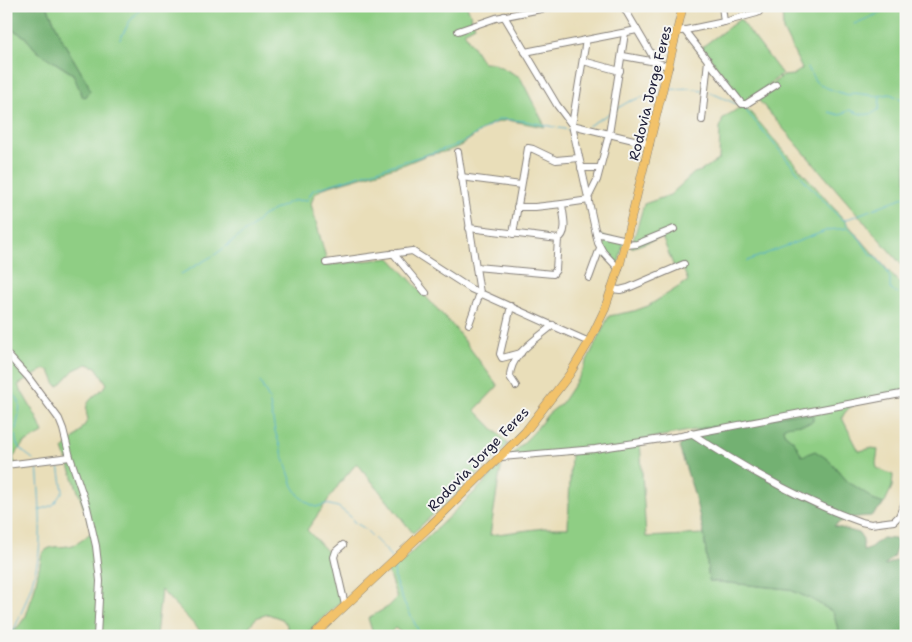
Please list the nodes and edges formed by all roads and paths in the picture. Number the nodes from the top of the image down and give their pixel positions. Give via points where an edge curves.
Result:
1 (556, 6) edge
2 (623, 6) edge
3 (683, 6) edge
4 (722, 6) edge
5 (759, 6) edge
6 (504, 16) junction
7 (724, 22) junction
8 (638, 30) junction
9 (458, 31) dead end
10 (681, 31) junction
11 (625, 32) junction
12 (586, 40) junction
13 (525, 52) junction
14 (622, 56) junction
15 (708, 60) junction
16 (582, 61) junction
17 (656, 62) junction
18 (669, 67) junction
19 (620, 71) junction
20 (776, 85) dead end
21 (702, 120) dead end
22 (572, 125) junction
23 (609, 134) junction
24 (650, 144) junction
25 (458, 152) dead end
26 (579, 158) junction
27 (581, 168) junction
28 (600, 168) junction
29 (461, 177) junction
30 (521, 185) junction
31 (589, 199) junction
32 (562, 204) junction
33 (517, 207) junction
34 (469, 228) junction
35 (674, 229) dead end
36 (596, 233) junction
37 (513, 234) junction
38 (558, 238) junction
39 (626, 242) junction
40 (600, 248) junction
41 (393, 253) junction
42 (326, 262) dead end
43 (684, 264) dead end
44 (476, 267) junction
45 (619, 269) junction
46 (589, 278) dead end
47 (612, 289) junction
48 (426, 293) dead end
49 (480, 293) junction
50 (511, 306) junction
51 (469, 324) dead end
52 (553, 325) junction
53 (589, 342) junction
54 (6, 353) edge
55 (521, 353) junction
56 (516, 386) dead end
57 (906, 392) edge
58 (691, 434) junction
59 (70, 457) junction
60 (501, 457) junction
61 (6, 465) edge
62 (906, 500) edge
63 (343, 545) dead end
64 (345, 605) junction
65 (97, 636) edge
66 (313, 636) edge

1 - 6 street
2 - 8 street
3 - 10 main road, Rodovia Jorge Feres
4 - 7 street
5 - 7 street via 758,13
6 - 9 street
6 - 13 street
7 - 10 street
8 - 11 street
8 - 17 street
10 - 15 street
10 - 18 main road, Rodovia Jorge Feres
11 - 12 street
11 - 14 street
12 - 13 street
12 - 16 street
13 - 22 street
14 - 17 street
14 - 19 street
15 - 20 street via 742,104
15 - 21 street
16 - 19 street
16 - 22 street
17 - 18 street
18 - 24 main road, Rodovia Jorge Feres
19 - 23 street
22 - 23 street
22 - 26 street
23 - 24 street
23 - 28 street
24 - 39 main road, Rodovia Jorge Feres
25 - 29 street
26 - 27 street
26 - 30 street via 556,160 528,148
27 - 28 street
27 - 31 street
28 - 31 street
29 - 30 street
29 - 34 street
30 - 33 street
31 - 32 street
31 - 36 street
32 - 33 street
32 - 38 street via 565,232
33 - 37 street
34 - 37 street
34 - 44 street
35 - 39 street via 637,244
36 - 39 street
36 - 40 street
37 - 38 street
38 - 44 street via 556,270 552,274
39 - 45 main road, Rodovia Jorge Feres
40 - 45 street
40 - 46 street
41 - 42 street
41 - 48 street
41 - 49 street via 414,252
43 - 47 street via 628,288
44 - 49 street
45 - 47 main road, Rodovia Jorge Feres
47 - 53 main road, Rodovia Jorge Feres
49 - 50 street
49 - 51 street
50 - 52 street
50 - 55 street via 500,354 502,358
52 - 53 street
52 - 55 street
53 - 60 main road, Rodovia Jorge Feres via 546,407
54 - 59 street via 59,420
55 - 56 street via 510,369 510,377
57 - 58 street
58 - 60 street via 595,449
58 - 62 street via 791,491 862,522 894,521
59 - 61 street
59 - 65 street via 87,507 98,556
60 - 64 main road, Rodovia Jorge Feres
63 - 64 street via 334,557
64 - 66 main road, Rodovia Jorge Feres

